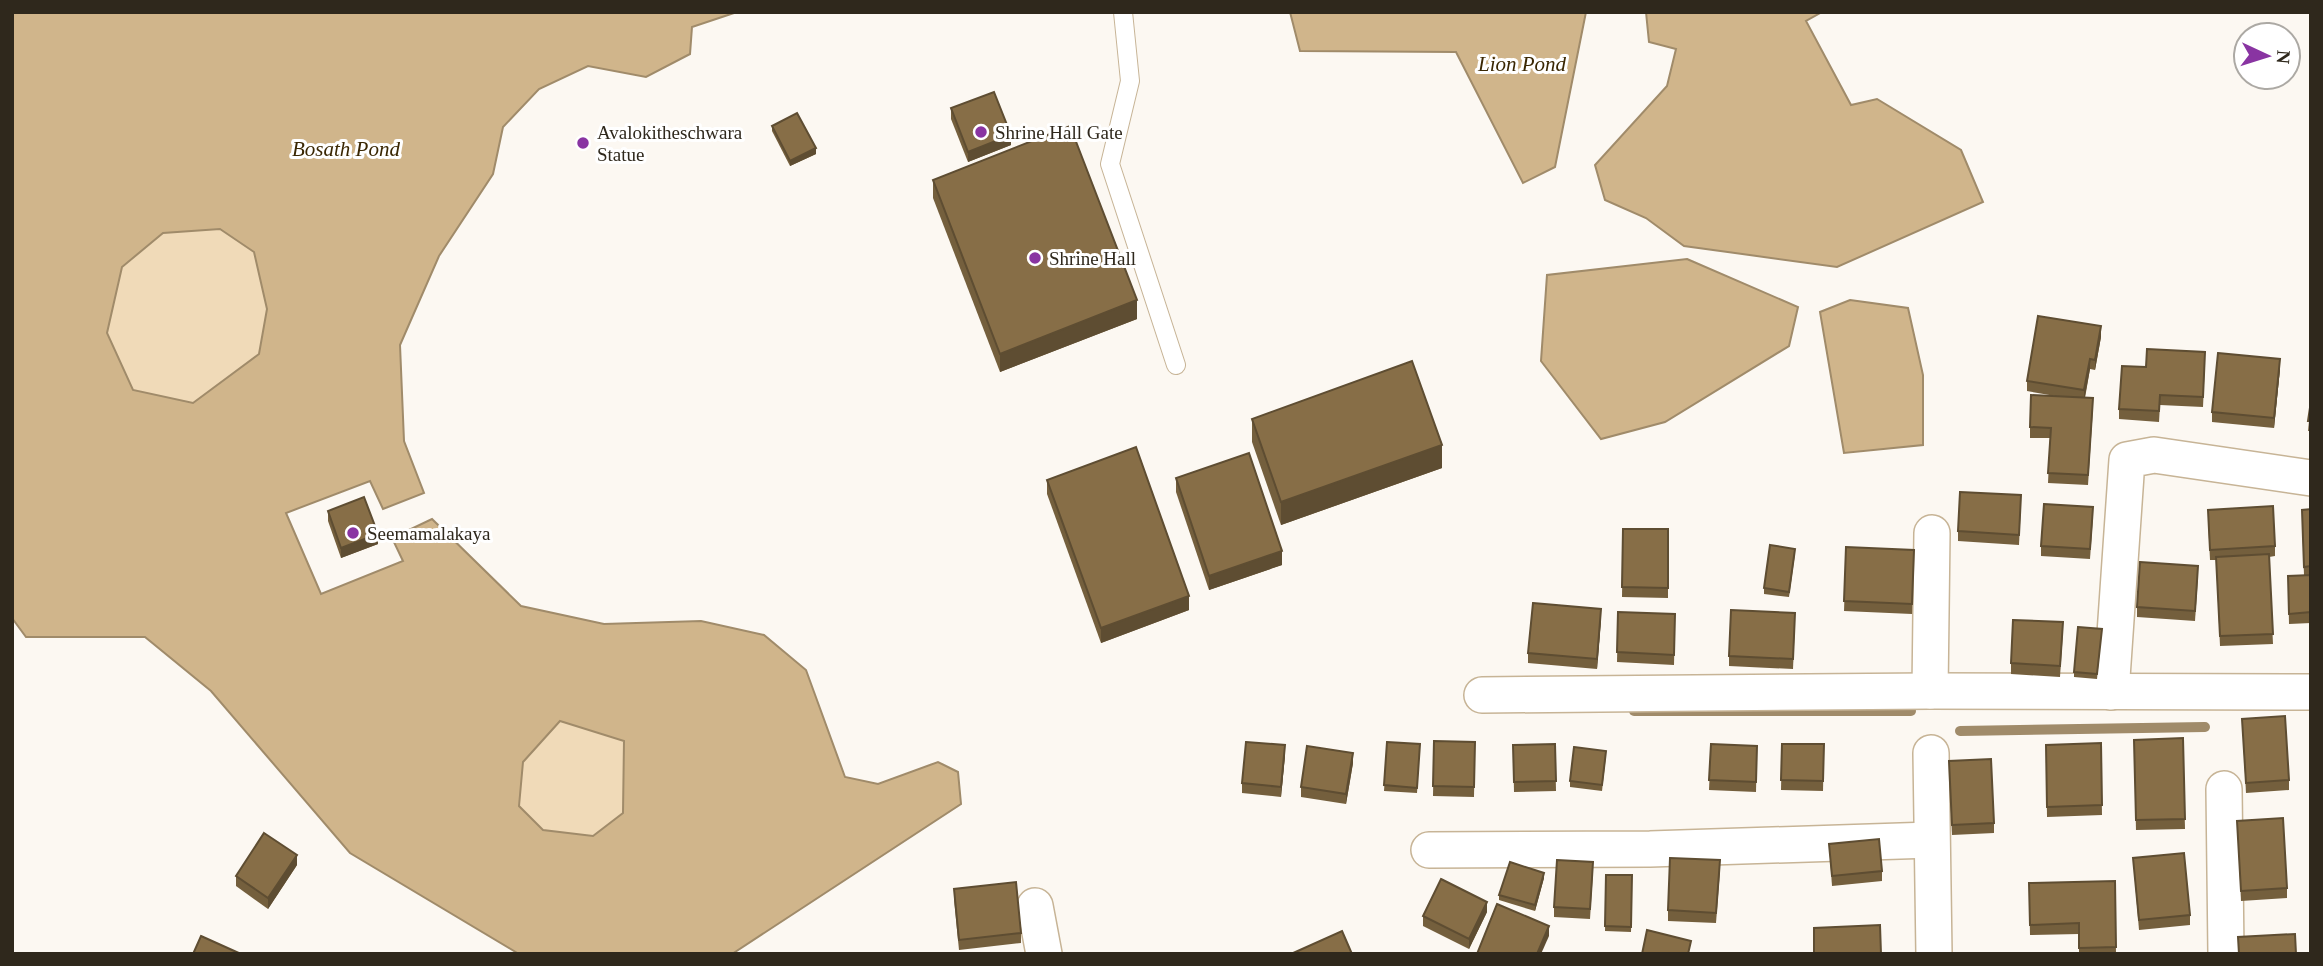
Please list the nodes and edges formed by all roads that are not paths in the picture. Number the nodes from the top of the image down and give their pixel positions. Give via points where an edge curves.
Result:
1 (1123, 12) edge
2 (1176, 365) dead end
3 (2311, 478) edge
4 (1932, 533) dead end
5 (1930, 691) junction
6 (2111, 692) junction
7 (2311, 692) edge
8 (1482, 695) dead end
9 (1931, 753) dead end
10 (2224, 789) dead end
11 (1931, 840) junction
12 (1429, 850) dead end
13 (1035, 906) dead end
14 (1044, 954) edge
15 (1934, 954) edge
16 (2226, 954) edge

1 - 2 lane via 1130,81 1110,164
3 - 6 street via 2154,455 2127,460
4 - 5 street
5 - 6 street
5 - 8 street
6 - 7 street
9 - 11 street
10 - 16 street
11 - 12 street
11 - 15 street
13 - 14 street

